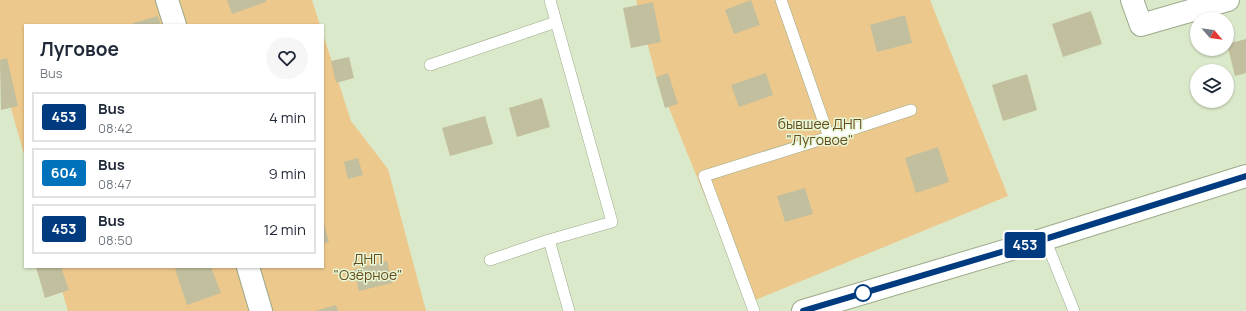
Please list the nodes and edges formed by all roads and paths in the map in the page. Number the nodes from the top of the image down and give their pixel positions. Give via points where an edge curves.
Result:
1 (167, 0) edge
2 (550, 0) edge
3 (782, 0) edge
4 (1132, 0) edge
5 (1228, 0) edge
6 (556, 22) junction
7 (175, 24) edge
8 (430, 65) dead end
9 (911, 110) dead end
10 (829, 137) junction
11 (1246, 176) edge
12 (1045, 239) junction
13 (549, 240) junction
14 (490, 260) dead end
15 (248, 268) edge
16 (261, 311) edge
17 (569, 311) edge
18 (754, 311) edge
19 (803, 311) edge
20 (1074, 311) edge

1 - 7 street
2 - 6 lane
3 - 10 lane
4 - 5 street via 1141,25
6 - 8 lane
6 - 13 lane via 612,222
9 - 10 lane
10 - 18 lane via 704,176
11 - 12 street
12 - 19 street
12 - 20 lane
13 - 14 lane
13 - 17 lane
15 - 16 street

